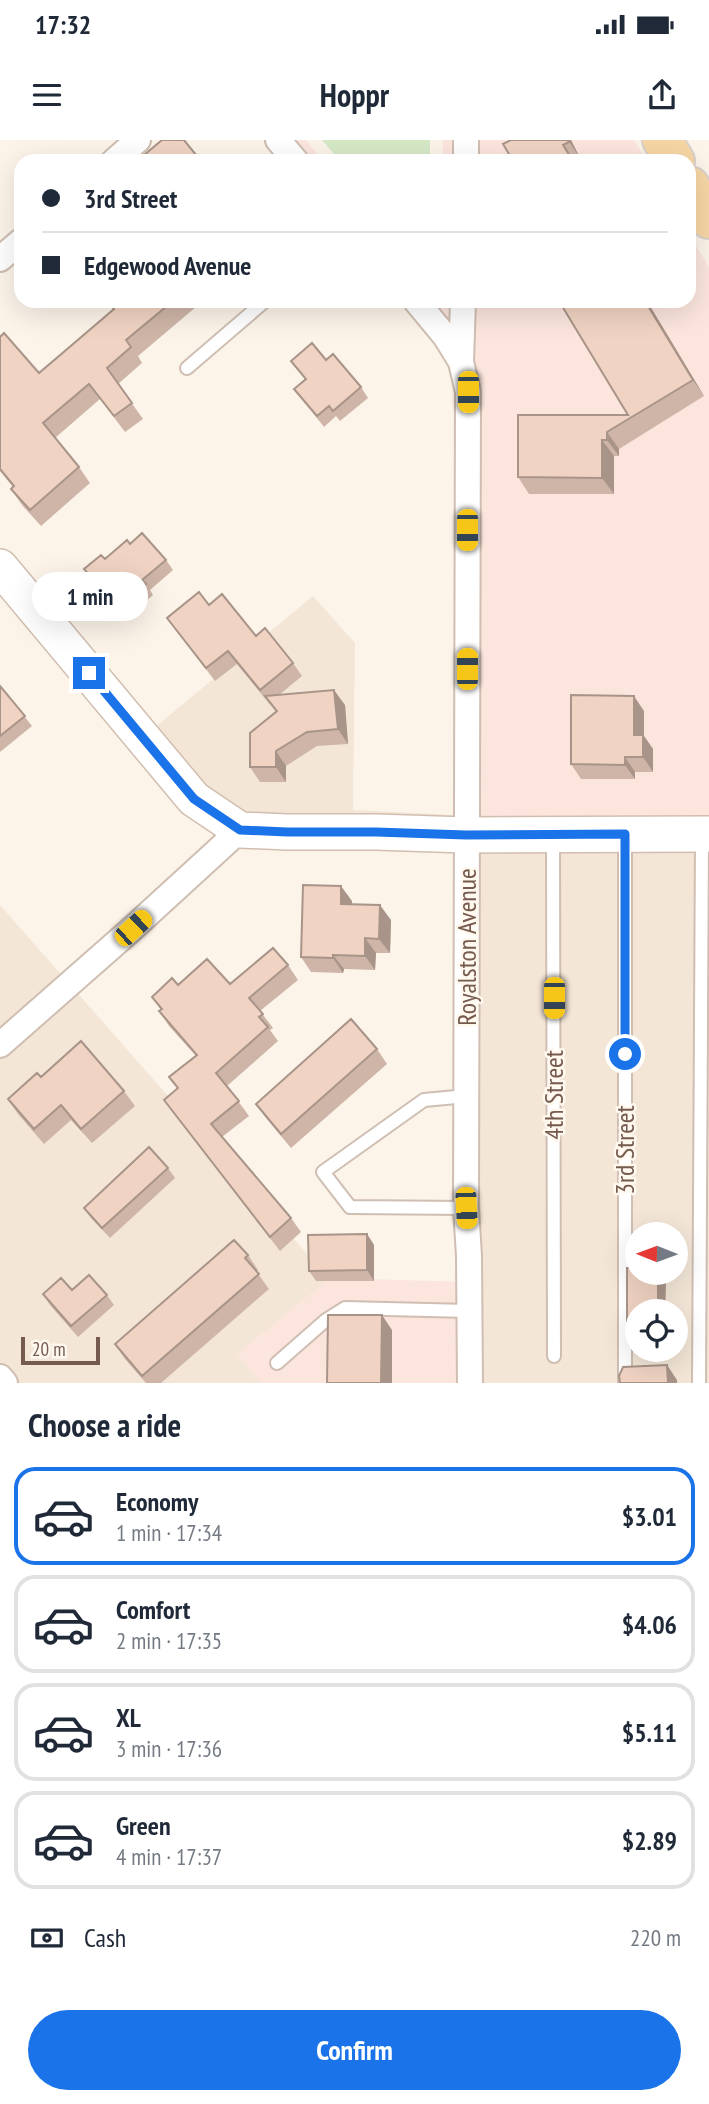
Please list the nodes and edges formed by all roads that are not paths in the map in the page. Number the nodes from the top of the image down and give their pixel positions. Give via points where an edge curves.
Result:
1 (138, 140) edge
2 (278, 140) edge
3 (122, 154) edge
4 (290, 154) edge
5 (696, 196) edge
6 (709, 219) edge
7 (14, 247) edge
8 (0, 259) edge
9 (257, 308) edge
10 (421, 308) edge
11 (463, 308) edge
12 (461, 362) junction
13 (187, 368) dead end
14 (0, 568) edge
15 (240, 830) junction
16 (553, 833) junction
17 (625, 834) junction
18 (705, 834) edge
19 (466, 835) junction
20 (0, 1045) edge
21 (467, 1096) junction
22 (704, 1193) edge
23 (466, 1208) junction
24 (469, 1311) junction
25 (554, 1356) dead end
26 (277, 1363) dead end
27 (0, 1377) edge
28 (5, 1383) edge
29 (470, 1383) edge
30 (625, 1383) edge
31 (699, 1383) edge

1 - 3 street
2 - 4 street
5 - 6 main road
7 - 8 street
9 - 13 lane
10 - 12 street
11 - 12 street, Royalston Avenue
12 - 19 street, Royalston Avenue via 468,392
14 - 15 street via 194,799
15 - 19 street
15 - 20 street
16 - 17 street
16 - 19 street
16 - 25 lane, 4th Street
17 - 18 street
17 - 30 lane, 3rd Street
18 - 22 lane
19 - 21 street, Royalston Avenue
21 - 23 street, Royalston Avenue
21 - 23 lane via 424,1100 323,1172 350,1207
22 - 31 lane
23 - 24 street, Royalston Avenue
24 - 26 lane via 345,1308
24 - 29 street, Royalston Avenue
27 - 28 street

